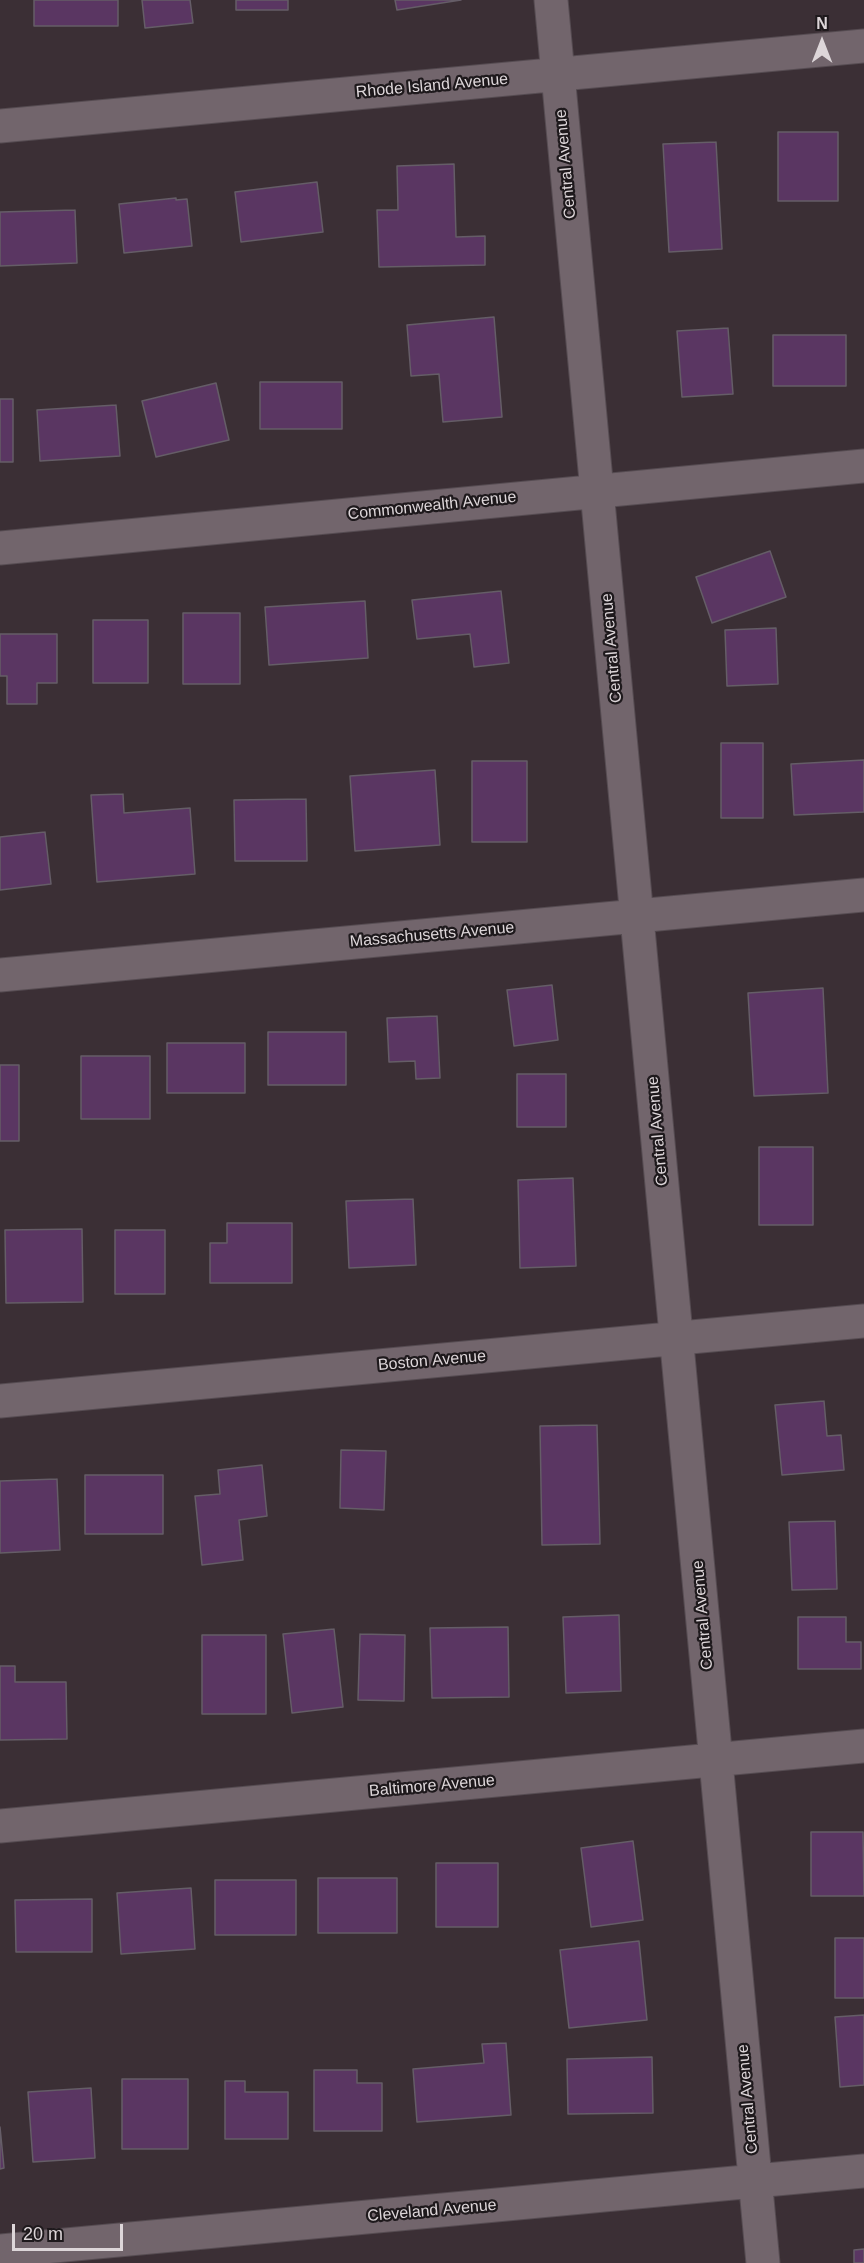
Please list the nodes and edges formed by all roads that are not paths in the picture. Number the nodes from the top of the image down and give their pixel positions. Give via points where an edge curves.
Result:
1 (551, 0) edge
2 (864, 46) edge
3 (558, 74) junction
4 (0, 126) edge
5 (864, 466) edge
6 (597, 490) junction
7 (0, 548) edge
8 (864, 895) edge
9 (637, 916) junction
10 (0, 975) edge
11 (864, 1321) edge
12 (677, 1338) junction
13 (0, 1401) edge
14 (864, 1746) edge
15 (717, 1760) junction
16 (0, 1826) edge
17 (864, 2171) edge
18 (756, 2181) junction
19 (0, 2251) edge
20 (763, 2263) edge

1 - 3 street, Central Avenue
2 - 3 street, Rhode Island Avenue
3 - 4 street, Rhode Island Avenue
3 - 6 street, Central Avenue
5 - 6 street, Commonwealth Avenue
6 - 7 street, Commonwealth Avenue
6 - 9 street, Central Avenue
8 - 9 street, Massachusetts Avenue
9 - 10 street, Massachusetts Avenue
9 - 12 street, Central Avenue
11 - 12 street, Boston Avenue
12 - 13 street, Boston Avenue
12 - 15 street, Central Avenue
14 - 15 street, Baltimore Avenue
15 - 16 street, Baltimore Avenue
15 - 18 street, Central Avenue
17 - 18 street, Cleveland Avenue
18 - 19 street, Cleveland Avenue
18 - 20 street, Central Avenue

